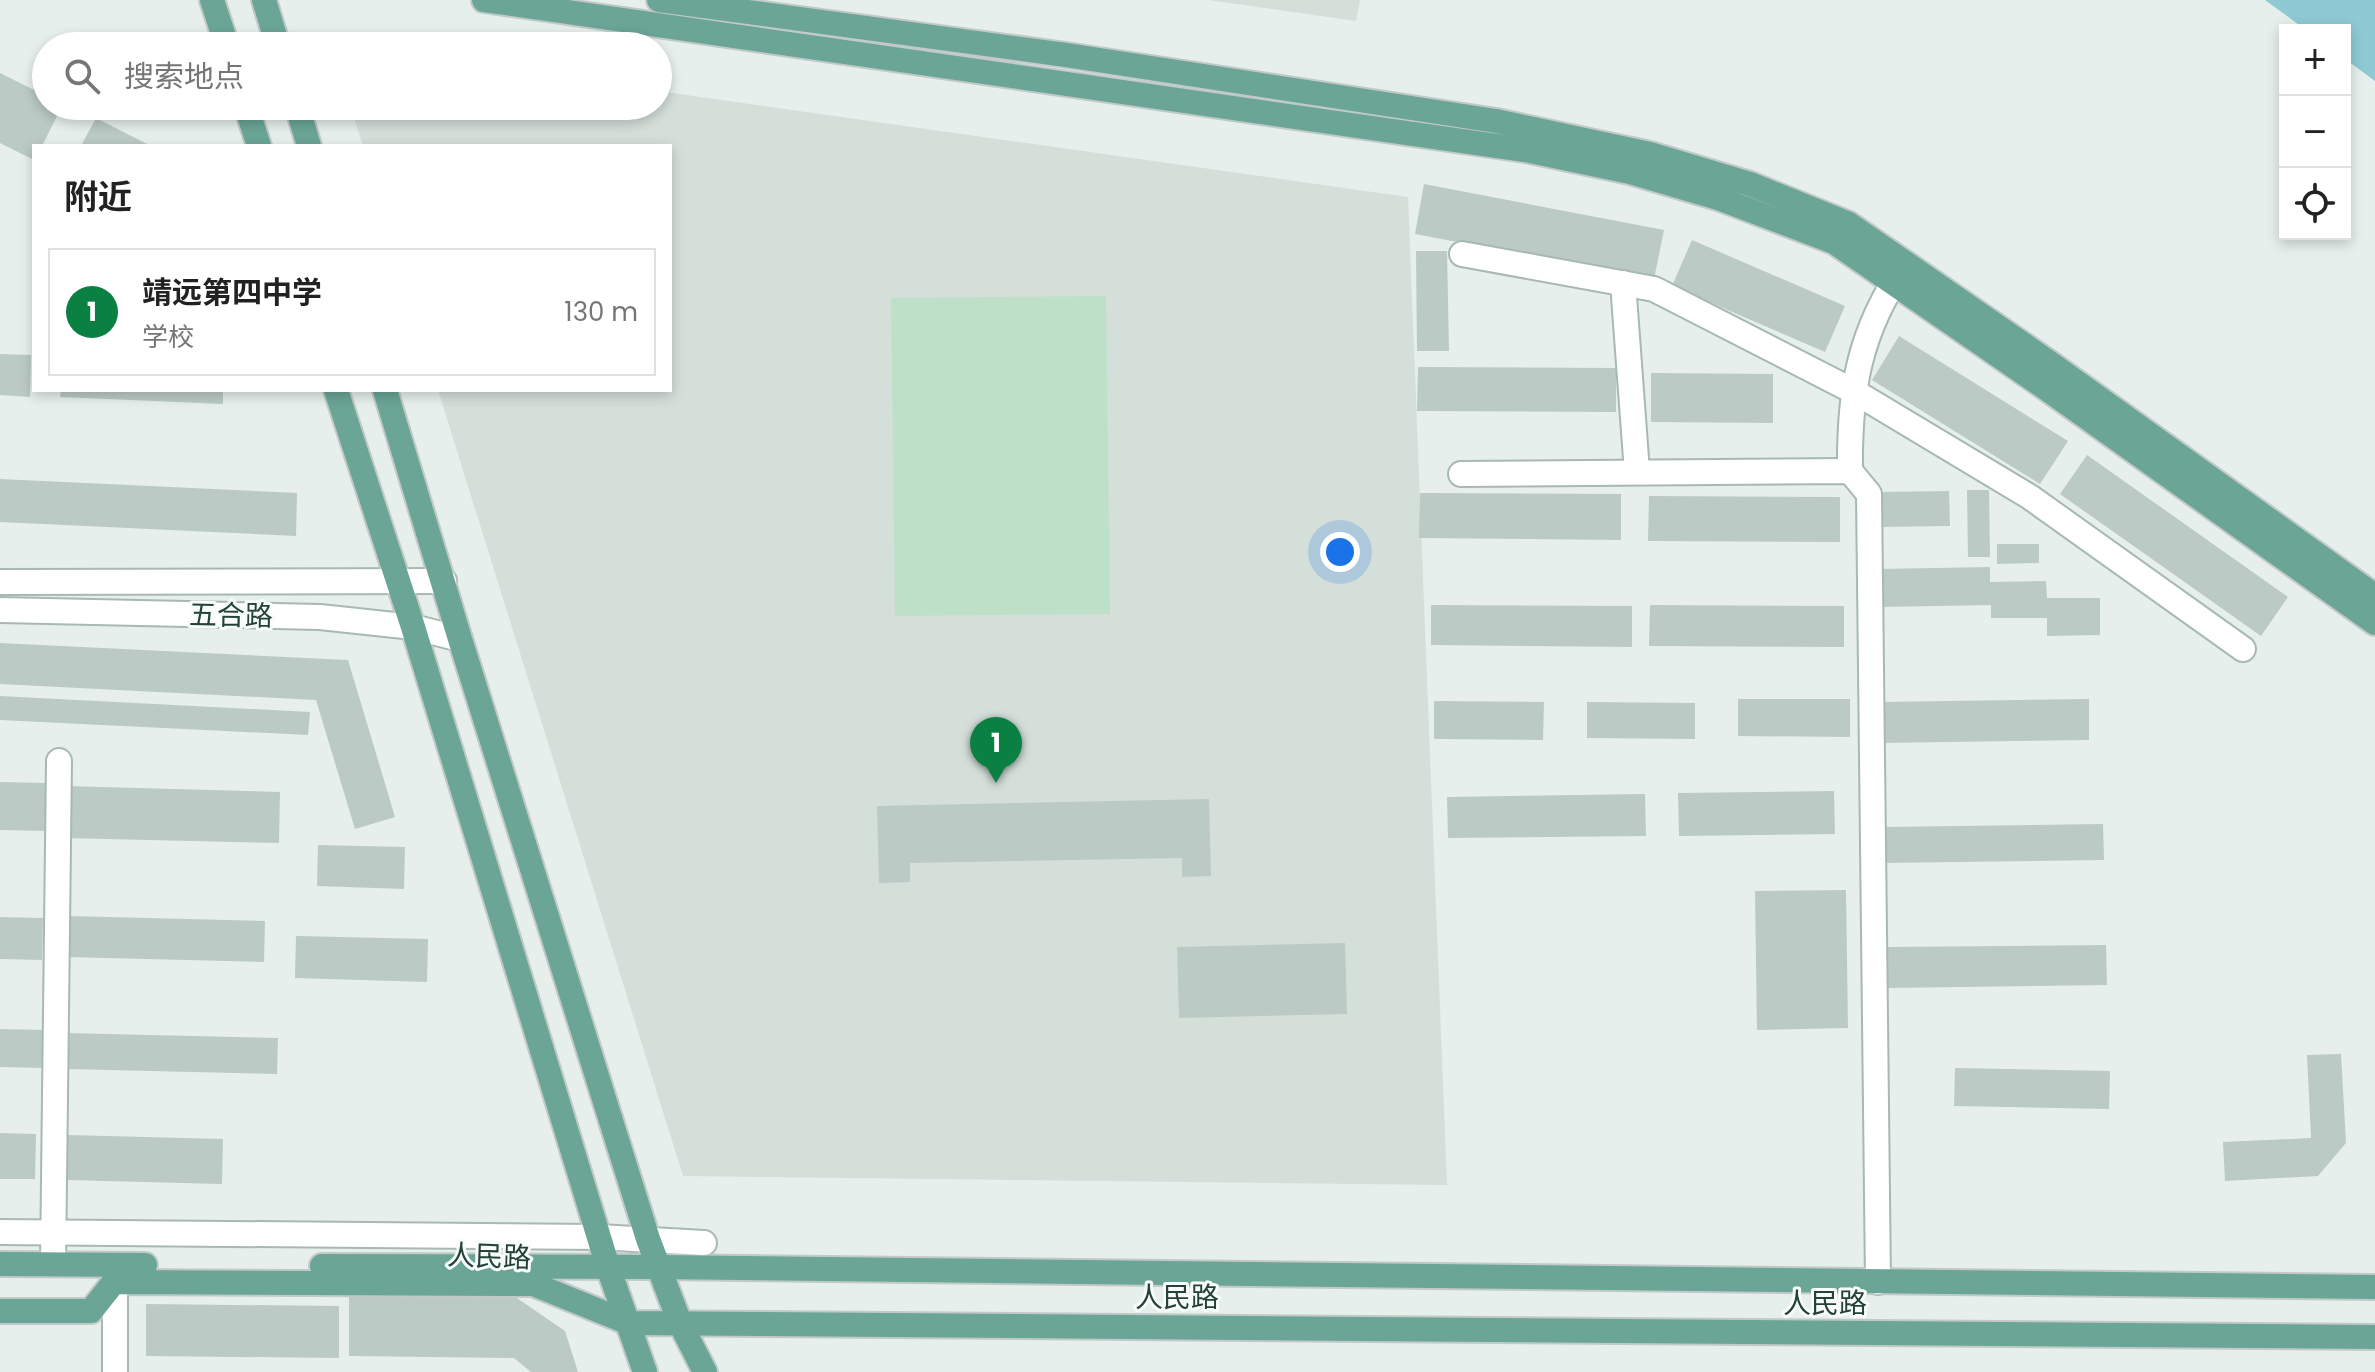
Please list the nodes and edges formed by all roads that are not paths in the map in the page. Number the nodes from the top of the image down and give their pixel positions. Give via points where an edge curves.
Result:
1 (212, 0) edge
2 (264, 0) edge
3 (484, 0) edge
4 (659, 0) edge
5 (222, 32) edge
6 (274, 32) edge
7 (251, 120) edge
8 (301, 120) edge
9 (258, 144) edge
10 (308, 144) edge
11 (1462, 254) dead end
12 (1899, 273) junction
13 (1623, 283) junction
14 (337, 392) edge
15 (386, 392) edge
16 (1855, 392) junction
17 (1850, 471) junction
18 (1637, 472) junction
19 (1461, 474) dead end
20 (396, 581) junction
21 (444, 581) junction
22 (0, 582) edge
23 (2375, 596) edge
24 (0, 610) edge
25 (2375, 623) edge
26 (413, 627) junction
27 (460, 639) junction
28 (2243, 649) dead end
29 (59, 761) dead end
30 (0, 1232) edge
31 (53, 1233) junction
32 (599, 1237) junction
33 (648, 1239) junction
34 (704, 1243) dead end
35 (0, 1264) edge
36 (53, 1264) junction
37 (608, 1267) junction
38 (658, 1267) junction
39 (115, 1274) junction
40 (1878, 1282) junction
41 (2375, 1287) edge
42 (0, 1311) edge
43 (629, 1323) junction
44 (680, 1323) junction
45 (2375, 1337) edge
46 (115, 1372) edge
47 (645, 1372) edge
48 (705, 1372) edge

1 - 5 main road
2 - 6 main road
3 - 12 main road via 1525,150 1718,198
4 - 12 main road via 1496,121 1650,154 1750,184 1849,224
7 - 9 main road
8 - 10 main road
11 - 13 street
12 - 16 street via 1870,325
12 - 23 main road via 2050,363
12 - 25 main road via 2044,387
13 - 16 street via 1654,289
13 - 18 street
14 - 20 main road
15 - 21 main road
16 - 17 street
16 - 28 street via 2030,497
17 - 18 street
17 - 40 street via 1869,494
18 - 19 street
20 - 21 street, 五合路
20 - 22 street, 五合路
20 - 26 main road
21 - 27 main road
24 - 26 street, 五合路 via 320,617
26 - 27 street, 五合路
26 - 32 main road
27 - 33 main road
29 - 31 street
30 - 31 street
31 - 32 street
31 - 36 street
32 - 33 street
32 - 37 main road
33 - 34 street
33 - 38 main road
35 - 36 main road, 人民路
36 - 39 main road, 人民路
37 - 38 main road, 人民路
37 - 39 main road, 人民路
37 - 43 main road
38 - 40 main road, 人民路
38 - 44 main road
39 - 42 main road via 91,1311
39 - 43 main road, 人民路 via 533,1284
39 - 46 street
40 - 41 main road, 人民路
43 - 44 main road, 人民路
43 - 47 main road
44 - 45 main road, 人民路
44 - 48 main road

